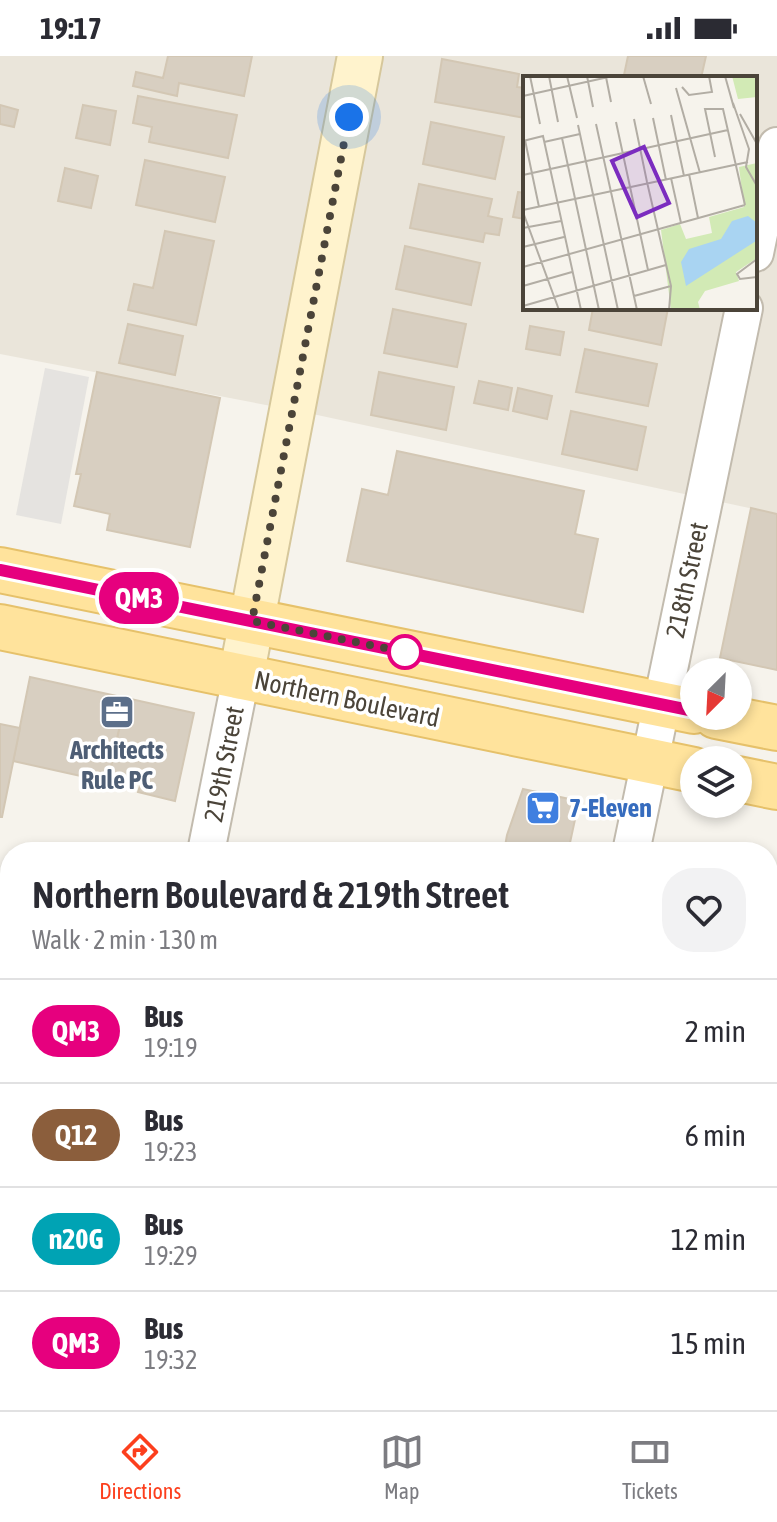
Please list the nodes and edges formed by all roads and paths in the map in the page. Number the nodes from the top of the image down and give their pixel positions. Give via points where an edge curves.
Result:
1 (360, 56) edge
2 (777, 146) edge
3 (757, 243) edge
4 (744, 310) edge
5 (0, 570) edge
6 (252, 621) junction
7 (0, 627) edge
8 (241, 677) junction
9 (678, 708) edge
10 (752, 723) edge
11 (777, 728) edge
12 (650, 761) junction
13 (680, 767) edge
14 (752, 782) edge
15 (777, 787) edge
16 (208, 842) edge
17 (633, 842) edge

1 - 6 main road
2 - 3 street
4 - 9 street, 218th Street
5 - 6 main road
6 - 8 main road
6 - 9 main road
7 - 8 main road, Northern Boulevard
8 - 12 main road, Northern Boulevard
8 - 16 street, 219th Street
9 - 12 street, 218th Street
10 - 11 main road
12 - 13 main road, Northern Boulevard
12 - 17 street, 218th Street
14 - 15 main road

